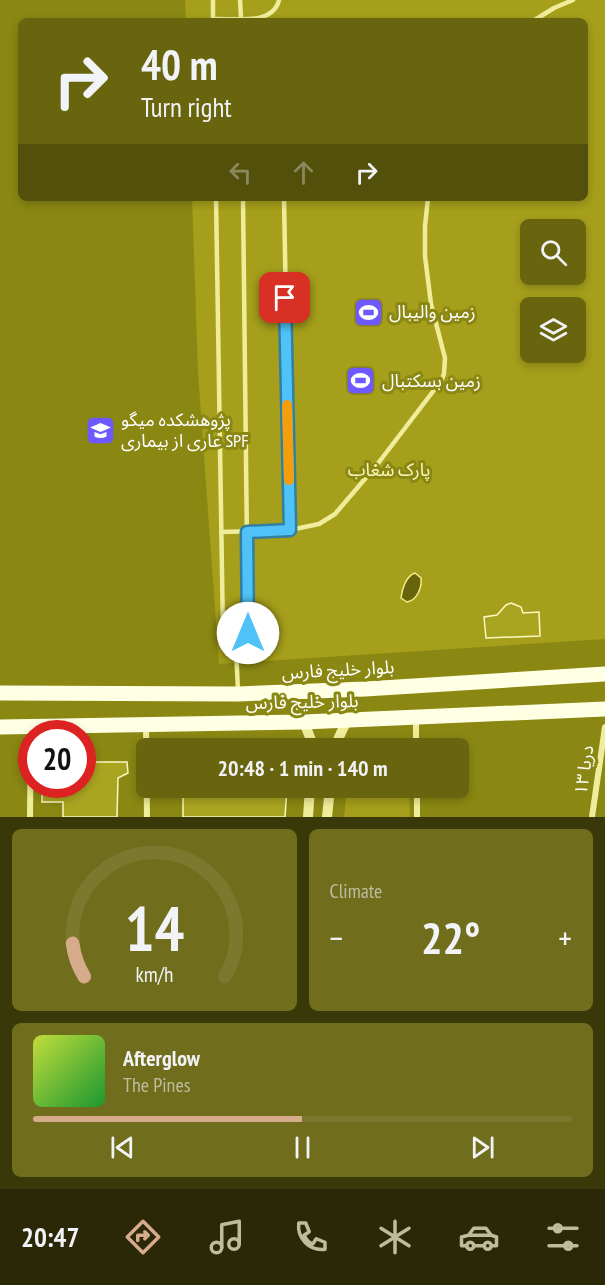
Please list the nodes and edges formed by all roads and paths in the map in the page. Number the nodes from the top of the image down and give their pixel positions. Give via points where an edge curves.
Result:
1 (213, 0) edge
2 (240, 0) edge
3 (279, 0) edge
4 (573, 0) edge
5 (213, 18) edge
6 (241, 18) edge
7 (252, 18) edge
8 (538, 18) edge
9 (216, 201) edge
10 (243, 201) edge
11 (284, 201) edge
12 (428, 201) edge
13 (290, 530) junction
14 (221, 532) junction
15 (247, 532) junction
16 (236, 648) junction
17 (605, 674) edge
18 (0, 693) edge
19 (238, 694) junction
20 (605, 710) edge
21 (141, 712) junction
22 (416, 718) junction
23 (78, 720) edge
24 (347, 720) junction
25 (304, 722) junction
26 (18, 726) edge
27 (0, 727) edge
28 (605, 727) edge
29 (310, 738) edge
30 (339, 738) edge
31 (416, 738) edge
32 (30, 798) edge
33 (309, 798) edge
34 (329, 798) edge
35 (417, 798) edge
36 (30, 817) edge
37 (147, 817) edge
38 (308, 817) edge
39 (327, 817) edge
40 (417, 817) edge
41 (592, 817) edge

1 - 5 lane
2 - 6 lane
3 - 7 lane via 269,15
4 - 8 lane
9 - 14 lane
10 - 15 lane
11 - 13 lane
12 - 13 lane via 424,256 445,358 444,374 341,510 319,524
13 - 15 lane
14 - 15 lane
14 - 16 lane via 223,634
15 - 16 lane via 248,633
16 - 19 lane
17 - 19 main road, بلوار خلیج ‌فارس
18 - 21 main road, بلوار خلیج ‌فارس
19 - 21 main road, بلوار خلیج ‌فارس
20 - 22 main road, بلوار خلیج‌ فارس
21 - 23 main road, بلوار خلیج‌ فارس
21 - 25 main road, بلوار خلیج‌ فارس
21 - 37 street
22 - 24 main road, بلوار خلیج‌ فارس
22 - 31 street
24 - 25 main road, بلوار خلیج‌ فارس
24 - 30 street
25 - 29 street
26 - 27 main road, بلوار خلیج‌ فارس
28 - 41 street, دریا ۱۳
32 - 36 street
33 - 38 street
34 - 39 street
35 - 40 street

